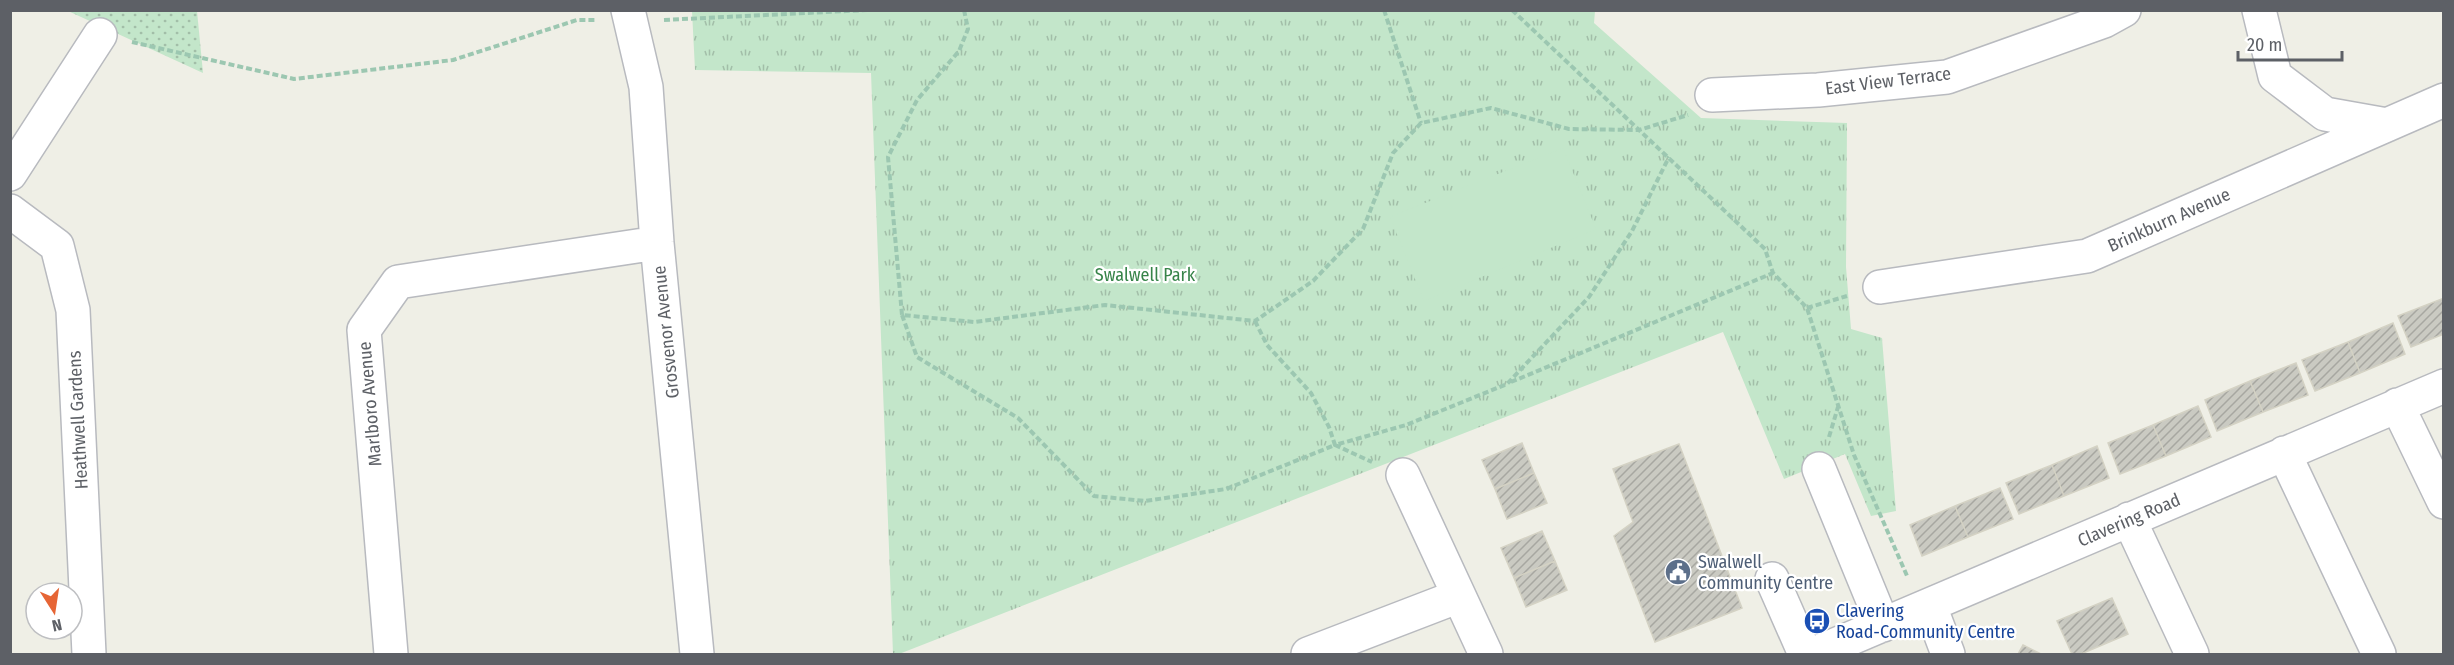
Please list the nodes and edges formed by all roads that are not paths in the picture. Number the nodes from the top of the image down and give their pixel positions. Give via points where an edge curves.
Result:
1 (2124, 10) edge
2 (2259, 10) edge
3 (629, 16) edge
4 (100, 35) road end
5 (1712, 95) road end
6 (2444, 100) edge
7 (2387, 125) junction
8 (10, 174) edge
9 (10, 210) edge
10 (657, 243) junction
11 (1880, 287) road end
12 (2444, 386) edge
13 (2397, 405) junction
14 (2284, 453) junction
15 (1819, 470) dead end
16 (1403, 475) road end
17 (2444, 502) edge
18 (2129, 519) junction
19 (1772, 579) dead end
20 (1459, 596) junction
21 (1930, 606) junction
22 (1883, 626) junction
23 (89, 654) edge
24 (391, 654) edge
25 (698, 654) edge
26 (1308, 654) edge
27 (1485, 654) edge
28 (1804, 654) edge
29 (1814, 654) edge
30 (1948, 654) edge
31 (2192, 654) edge
32 (2379, 654) edge

1 - 5 street, East View Terrace via 2104,21 1947,77 1818,90
2 - 7 street via 2275,76 2325,114
3 - 10 street, Grosvenor Avenue via 646,87
4 - 8 street
6 - 7 street, Brinkburn Avenue
7 - 11 street, Brinkburn Avenue via 2088,256
9 - 23 street, Heathwell Gardens via 57,246 73,310
10 - 24 street, Marlboro Avenue via 398,282 364,330
10 - 25 street, Grosvenor Avenue
12 - 13 street, Clavering Road
13 - 14 street, Clavering Road
13 - 17 street
14 - 18 street, Clavering Road
14 - 32 street
15 - 22 street
16 - 20 street
18 - 21 street, Clavering Road
18 - 31 street
19 - 28 street
20 - 26 street
20 - 27 street
21 - 22 street, Clavering Road
21 - 30 street
22 - 29 street, Clavering Road

